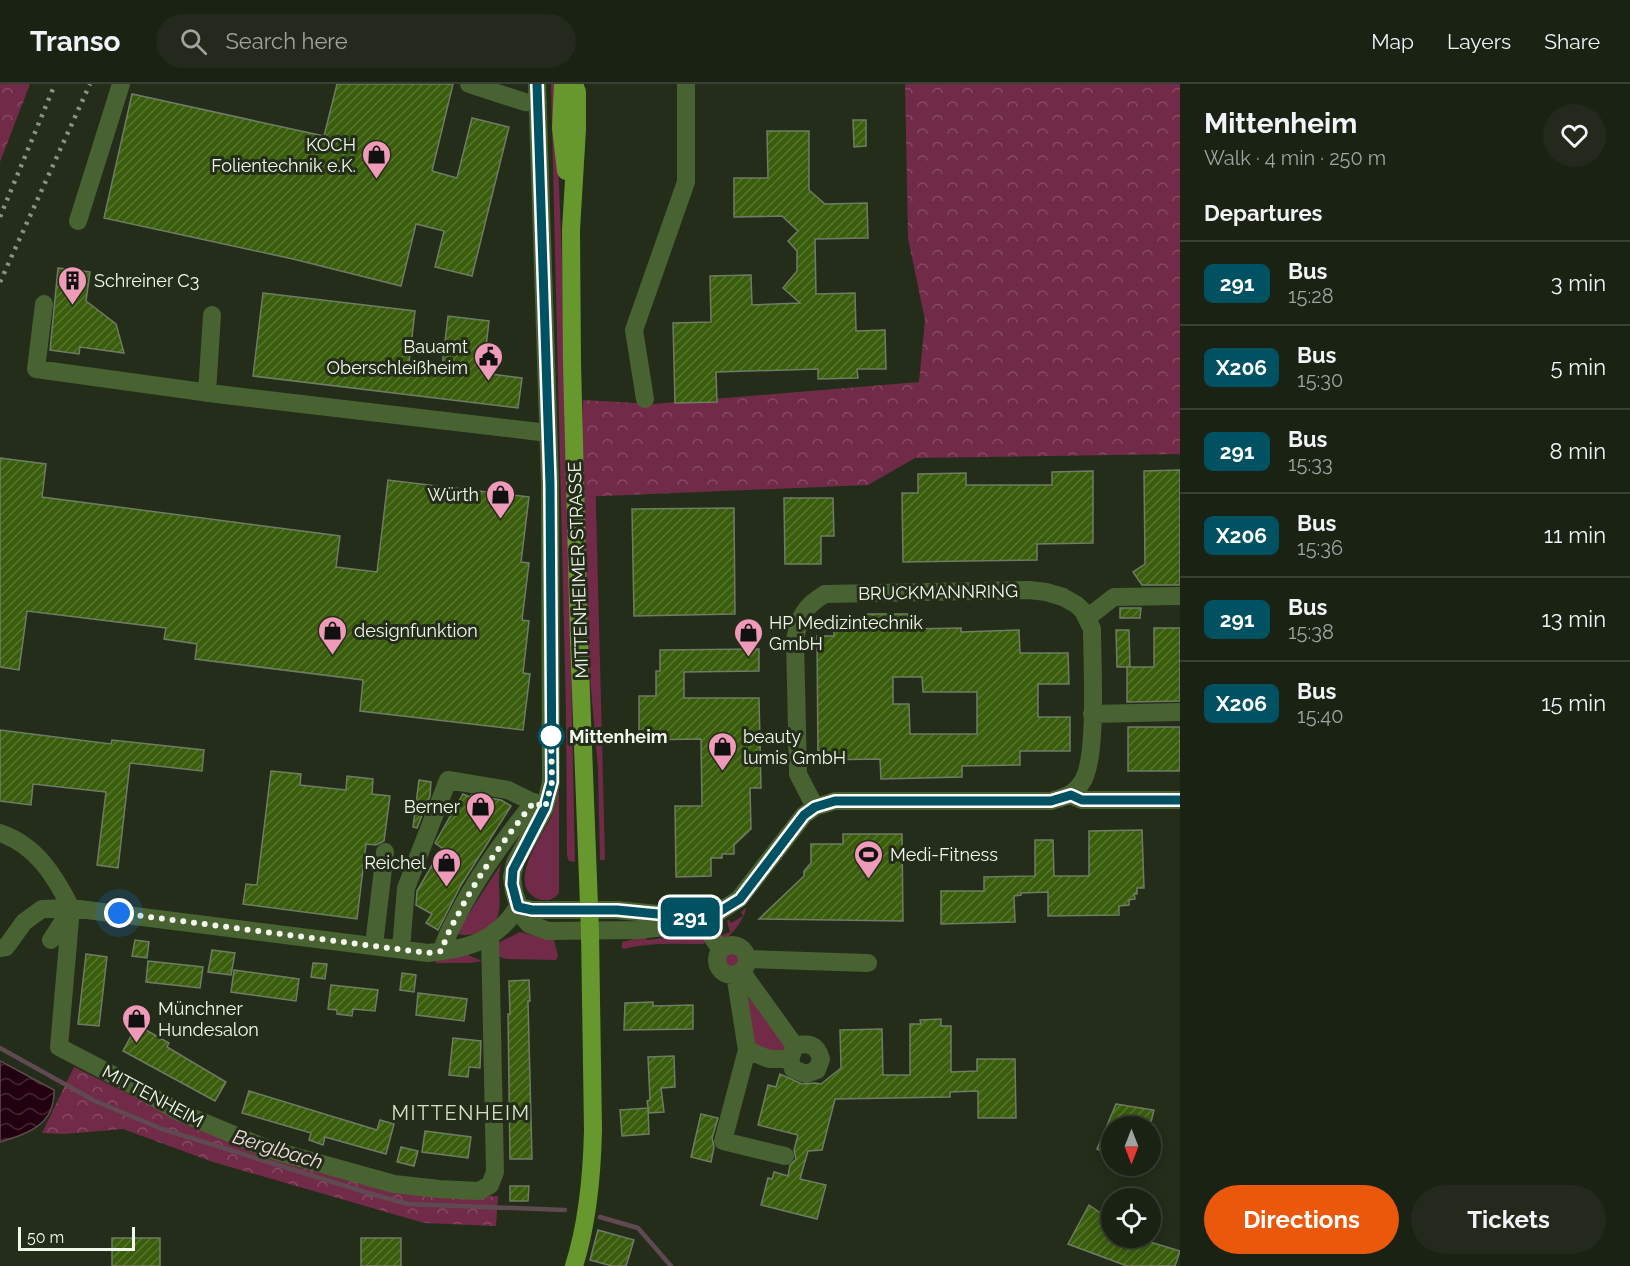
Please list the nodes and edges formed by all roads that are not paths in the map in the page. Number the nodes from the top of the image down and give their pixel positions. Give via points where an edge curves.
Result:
1 (121, 84) edge
2 (469, 84) edge
3 (537, 84) edge
4 (563, 84) edge
5 (574, 84) edge
6 (686, 84) edge
7 (538, 103) junction
8 (78, 221) dead end
9 (571, 230) junction
10 (44, 304) dead end
11 (212, 315) dead end
12 (207, 393) junction
13 (645, 399) dead end
14 (548, 433) junction
15 (1180, 596) edge
16 (1087, 618) junction
17 (1180, 712) edge
18 (1092, 714) junction
19 (1071, 795) junction
20 (1180, 800) edge
21 (539, 805) junction
22 (815, 807) junction
23 (0, 833) edge
24 (385, 852) dead end
25 (518, 907) junction
26 (72, 908) junction
27 (589, 910) junction
28 (702, 917) junction
29 (590, 932) junction
30 (490, 936) junction
31 (51, 940) dead end
32 (374, 945) junction
33 (0, 948) edge
34 (401, 949) junction
35 (442, 951) junction
36 (868, 963) dead end
37 (741, 968) junction
38 (747, 1050) junction
39 (785, 1156) dead end
40 (574, 1266) edge

1 - 8 street
2 - 7 street
3 - 7 street, MITTENHEIMER STRASSE
4 - 9 main road, MITTENHEIMER STRASSE via 561,128
5 - 9 main road, MITTENHEIMER STRASSE via 577,129
6 - 13 street via 686,182 634,330
7 - 14 street, MITTENHEIMER STRASSE
9 - 27 main road, MITTENHEIMER STRASSE
10 - 12 street via 36,369
11 - 12 street
12 - 14 street
14 - 21 street, MITTENHEIMER STRASSE via 552,782
15 - 16 street via 1114,597
16 - 18 street via 1092,629
16 - 22 street, BRUCKMANNRING via 1077,605 1063,597 1029,590 825,594 814,600 804,610 795,640 798,774
17 - 18 street
18 - 19 street via 1092,752 1084,781
19 - 20 street via 1082,800
19 - 22 street via 1051,801 835,801
21 - 25 street, MITTENHEIMER STRASSE via 513,870
21 - 34 street via 508,790 448,780 406,888
21 - 35 street via 483,870
22 - 28 street via 804,815 740,899
23 - 26 street via 34,852 54,875
24 - 32 street
25 - 27 street
25 - 29 street via 529,924 538,929
25 - 30 street
26 - 30 street, MITTENHEIM via 59,1047 179,1112 268,1149 394,1184 439,1189 478,1191 490,1185 495,1172
26 - 31 street
26 - 32 street
26 - 33 street via 42,909 24,922 6,947
27 - 28 street
27 - 29 main road, MITTENHEIMER STRASSE
28 - 29 street via 664,927
28 - 37 street via 721,950 721,970 728,974
29 - 40 main road via 592,1163
30 - 35 street via 479,943
32 - 34 street
34 - 35 street
36 - 37 street
37 - 38 street
37 - 38 street via 792,1052 769,1059
38 - 39 street via 723,1141

